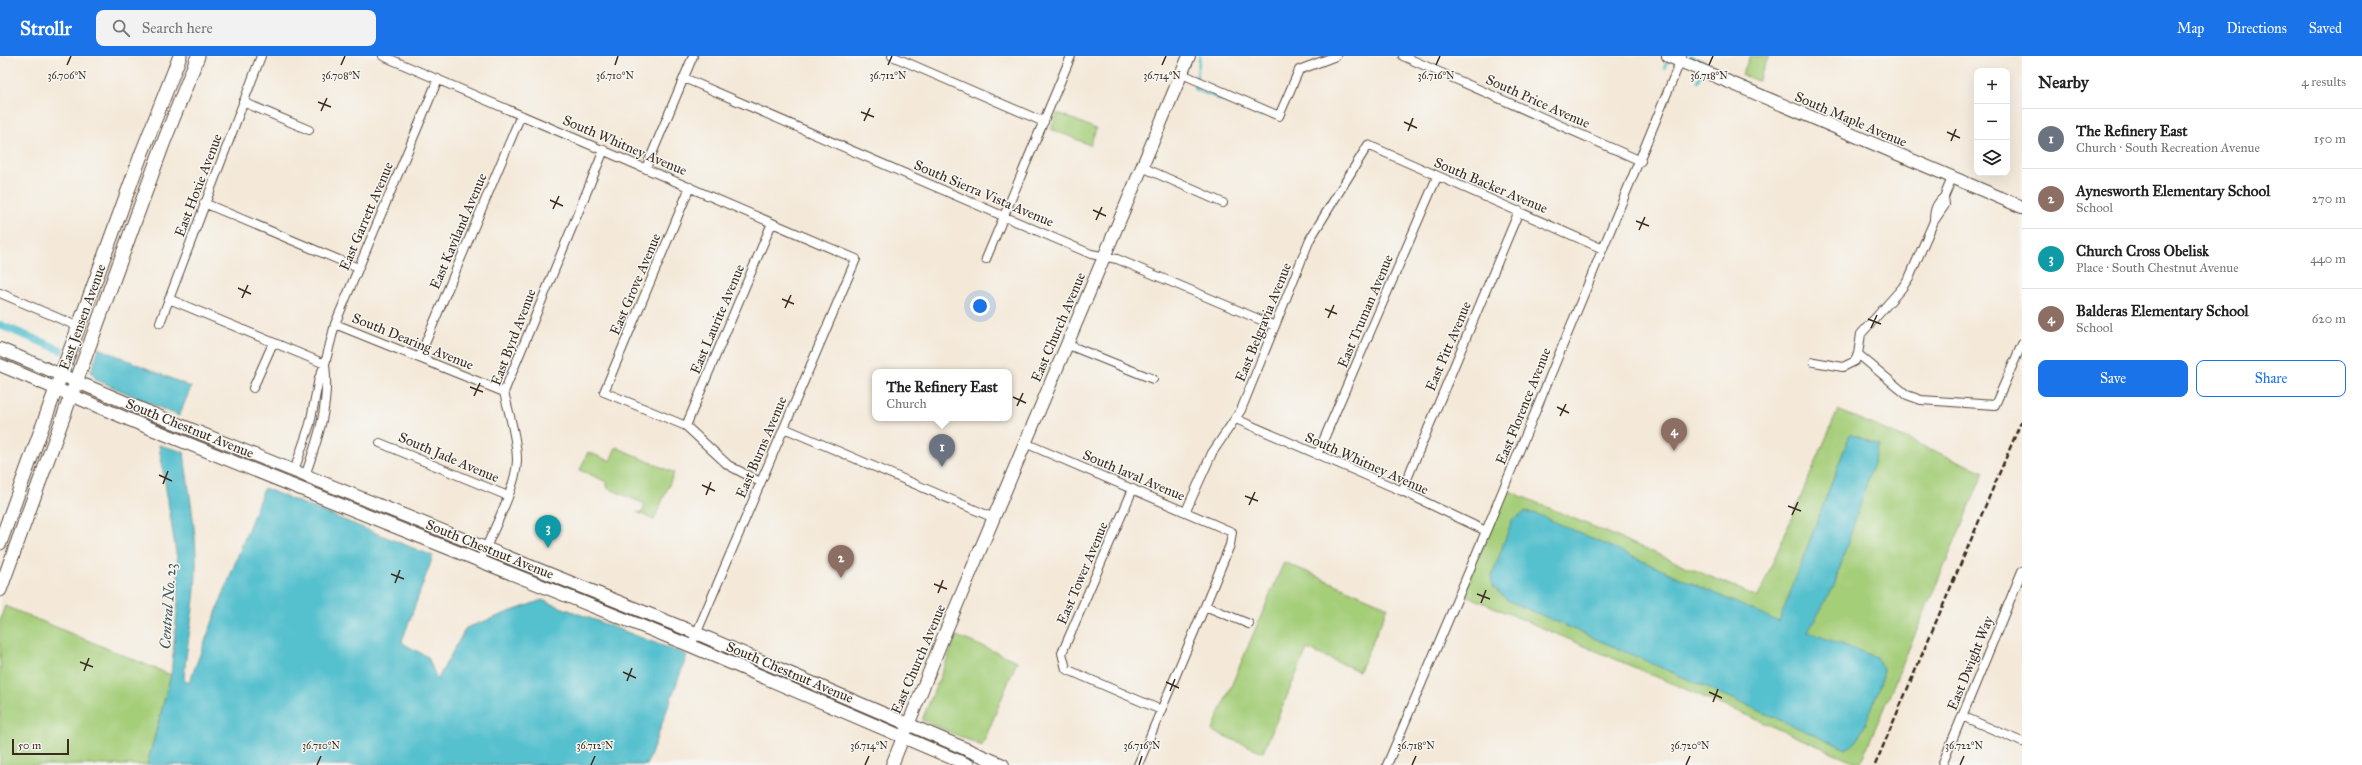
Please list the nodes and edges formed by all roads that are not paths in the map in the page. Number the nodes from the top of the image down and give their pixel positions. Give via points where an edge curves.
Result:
1 (180, 56) edge
2 (198, 56) edge
3 (261, 56) edge
4 (383, 56) edge
5 (693, 56) edge
6 (892, 56) edge
7 (1072, 56) edge
8 (1189, 56) edge
9 (1336, 56) edge
10 (1404, 56) edge
11 (1668, 56) edge
12 (1682, 59) edge
13 (1182, 74) junction
14 (684, 78) junction
15 (438, 79) junction
16 (243, 102) junction
17 (521, 115) junction
18 (1044, 122) junction
19 (309, 130) dead end
20 (1368, 145) joint
21 (604, 150) junction
22 (1641, 161) junction
23 (1142, 167) junction
24 (646, 168) junction
25 (1437, 177) junction
26 (1952, 178) junction
27 (690, 186) junction
28 (204, 203) junction
29 (1223, 203) dead end
30 (2022, 207) edge
31 (1519, 211) junction
32 (1003, 216) junction
33 (772, 223) junction
34 (1603, 249) junction
35 (1104, 256) junction
36 (856, 259) joint
37 (986, 259) dead end
38 (358, 268) junction
39 (0, 293) edge
40 (169, 299) junction
41 (160, 323) dead end
42 (335, 324) junction
43 (1275, 326) junction
44 (79, 327) junction
45 (273, 343) junction
46 (1066, 344) junction
47 (2022, 344) edge
48 (0, 349) edge
49 (1858, 354) junction
50 (419, 358) junction
51 (1814, 362) dead end
52 (325, 364) junction
53 (0, 365) edge
54 (61, 376) junction
55 (1154, 379) dead end
56 (76, 382) junction
57 (253, 388) dead end
58 (56, 389) junction
59 (504, 392) junction
60 (71, 395) junction
61 (1236, 419) junction
62 (686, 426) junction
63 (784, 428) junction
64 (380, 442) dead end
65 (1025, 443) junction
66 (1316, 455) junction
67 (294, 471) junction
68 (305, 476) junction
69 (760, 482) junction
70 (1133, 489) junction
71 (1402, 491) junction
72 (508, 496) junction
73 (1186, 511) junction
74 (994, 518) junction
75 (1486, 530) junction
76 (0, 543) edge
77 (485, 548) junction
78 (480, 562) junction
79 (2022, 571) edge
80 (0, 590) edge
81 (1205, 606) junction
82 (1249, 624) dead end
83 (696, 633) junction
84 (691, 646) junction
85 (1161, 710) junction
86 (1962, 716) junction
87 (907, 724) junction
88 (903, 737) junction
89 (2022, 742) edge
90 (892, 765) edge
91 (968, 765) edge
92 (1003, 765) edge
93 (1138, 765) edge
94 (1387, 765) edge
95 (1942, 765) edge

1 - 44 main road, East Jensen Avenue
2 - 56 main road, East Jensen Avenue
3 - 16 street, East Hoxie Avenue
4 - 15 street, South Whitney Avenue
5 - 14 street
6 - 18 street
7 - 18 street
8 - 13 main road, East Church Avenue
9 - 13 street via 1299,70 1279,116
10 - 22 street, South Price Avenue
11 - 12 main road, South Maple Avenue
12 - 22 street, East Florence Avenue
12 - 26 main road, South Maple Avenue
13 - 23 main road, East Church Avenue
14 - 24 street
14 - 32 street, South Sierra Vista Avenue
15 - 17 street, South Whitney Avenue
15 - 38 street, East Garrett Avenue
16 - 19 street
16 - 28 street, East Hoxie Avenue
17 - 21 street, South Whitney Avenue
17 - 50 street, East Kaviland Avenue
18 - 32 street
20 - 25 street, South Backer Avenue
20 - 43 street, East Belgravia Avenue via 1310,239
21 - 24 street, South Whitney Avenue
21 - 59 street, East Byrd Avenue
22 - 34 street, East Florence Avenue
23 - 29 street
23 - 35 main road, East Church Avenue
24 - 27 street, South Whitney Avenue
25 - 31 street, South Backer Avenue
25 - 66 street, East Truman Avenue
26 - 30 main road, South Maple Avenue
26 - 49 street via 1944,197 1938,202 1934,221 1906,282 1861,334
27 - 33 street, South Whitney Avenue
27 - 62 street, East Grove Avenue via 604,392
28 - 38 street
28 - 40 street, East Hoxie Avenue
31 - 34 street, South Backer Avenue
31 - 71 street, East Pitt Avenue
32 - 35 street, South Sierra Vista Avenue via 1091,254
32 - 37 street
33 - 36 street, South Whitney Avenue
33 - 62 street, East Laurite Avenue
34 - 75 street, East Florence Avenue
35 - 43 street, South Sierra Vista Avenue via 1117,259
35 - 46 main road, East Church Avenue
36 - 63 street, East Burns Avenue
38 - 42 street, East Garrett Avenue
39 - 44 street
40 - 41 street, East Hoxie Avenue
40 - 45 street
42 - 50 street, South Dearing Avenue
42 - 52 street, East Garrett Avenue
43 - 61 street, East Belgravia Avenue
44 - 54 main road, East Jensen Avenue
45 - 52 street
45 - 57 street
46 - 55 street
46 - 65 main road, East Church Avenue
47 - 49 street via 1996,405 1921,400 1907,395
48 - 54 main road, South Chestnut Avenue
49 - 51 street via 1855,361 1843,367
50 - 59 street, South Dearing Avenue
52 - 67 street, East Garrett Avenue via 319,378 310,424
52 - 68 street, East Garrett Avenue via 325,410
53 - 58 main road, South Chestnut Avenue
54 - 56 main road, South Chestnut Avenue
54 - 58 main road, East Jensen Avenue
56 - 60 main road, East Jensen Avenue
56 - 67 main road, South Chestnut Avenue
58 - 60 main road, South Chestnut Avenue
58 - 76 main road, East Jensen Avenue
59 - 72 street, East Byrd Avenue via 517,461
60 - 78 main road, South Chestnut Avenue
60 - 80 main road, East Jensen Avenue
61 - 66 street, South Whitney Avenue
61 - 73 street, East Belgravia Avenue via 1212,453
62 - 69 street via 728,465
63 - 69 street, East Burns Avenue
63 - 74 street
64 - 72 street, South Jade Avenue
65 - 70 street, South laval Avenue
65 - 74 main road, East Church Avenue
66 - 71 street, South Whitney Avenue
67 - 68 main road, South Chestnut Avenue
68 - 77 main road, South Chestnut Avenue
69 - 83 street, East Burns Avenue
70 - 73 street, South laval Avenue
70 - 85 street, East Tower Avenue via 1062,653 1066,669
71 - 75 street, South Whitney Avenue
72 - 77 street, East Byrd Avenue
73 - 81 street, South laval Avenue via 1232,532 1230,545
74 - 87 main road, East Church Avenue
75 - 94 street, East Florence Avenue
77 - 78 street, East Byrd Avenue
77 - 83 main road, South Chestnut Avenue
78 - 84 main road, South Chestnut Avenue
79 - 86 street, East Dwight Way
81 - 82 street
81 - 85 street
83 - 84 street, East Burns Avenue
83 - 87 main road, South Chestnut Avenue
84 - 88 main road, South Chestnut Avenue
85 - 93 street
86 - 89 street
86 - 95 street, East Dwight Way
87 - 88 main road, East Church Avenue
87 - 92 main road, South Chestnut Avenue
88 - 90 main road, East Church Avenue
88 - 91 main road, South Chestnut Avenue

